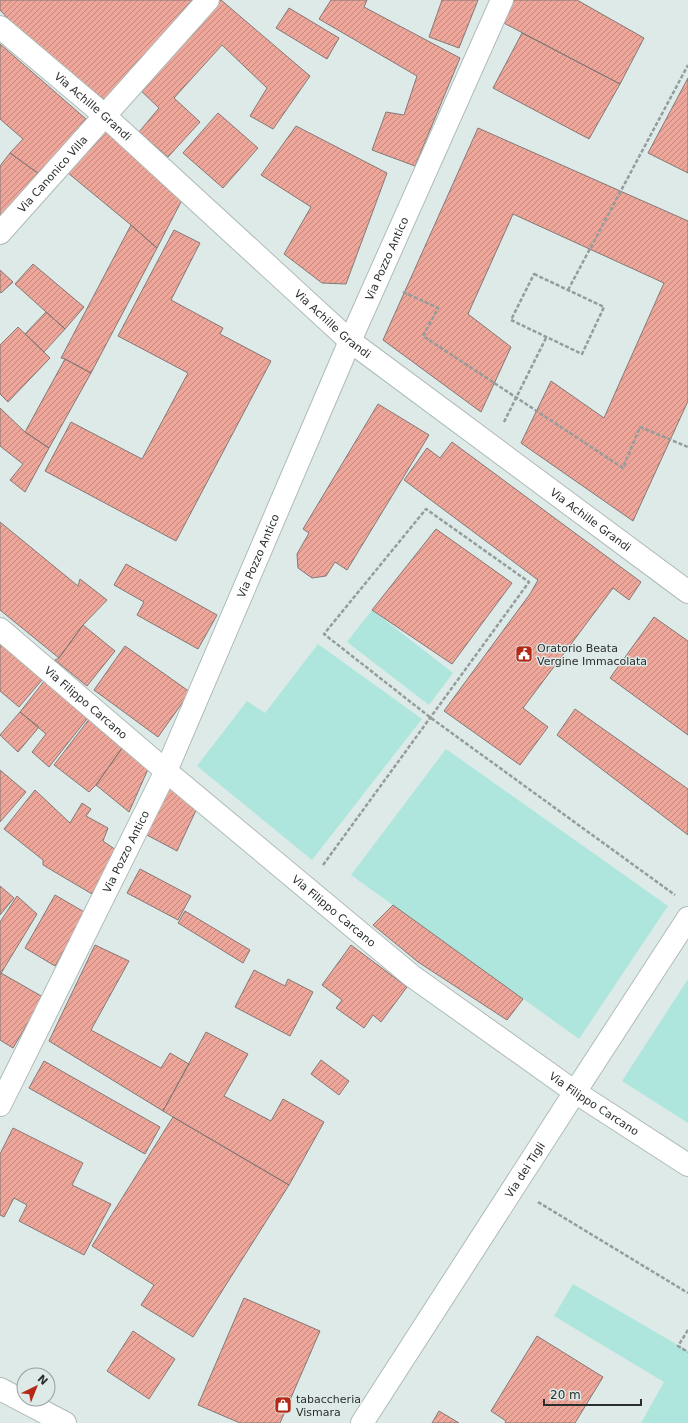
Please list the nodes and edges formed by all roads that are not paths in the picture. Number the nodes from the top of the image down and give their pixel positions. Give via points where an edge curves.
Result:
1 (208, 0) edge
2 (502, 0) edge
3 (0, 27) edge
4 (104, 115) junction
5 (0, 233) edge
6 (350, 341) junction
7 (688, 592) edge
8 (0, 629) edge
9 (166, 771) junction
10 (688, 918) edge
11 (575, 1092) junction
12 (0, 1105) edge
13 (688, 1165) edge
14 (0, 1389) edge
15 (65, 1423) edge
16 (362, 1423) edge

1 - 4 street, Via Canonico Villa
2 - 6 street, Via Pozzo Antico
3 - 4 street, Via Achille Grandi
4 - 5 street, Via Canonico Villa
4 - 6 street, Via Achille Grandi
6 - 7 street, Via Achille Grandi
6 - 9 street, Via Pozzo Antico
8 - 9 street, Via Filippo Carcano
9 - 11 street, Via Filippo Carcano via 412,976
9 - 12 street, Via Pozzo Antico
10 - 11 street, Via dei Tigli
11 - 13 street, Via Filippo Carcano
11 - 16 street, Via dei Tigli
14 - 15 street

